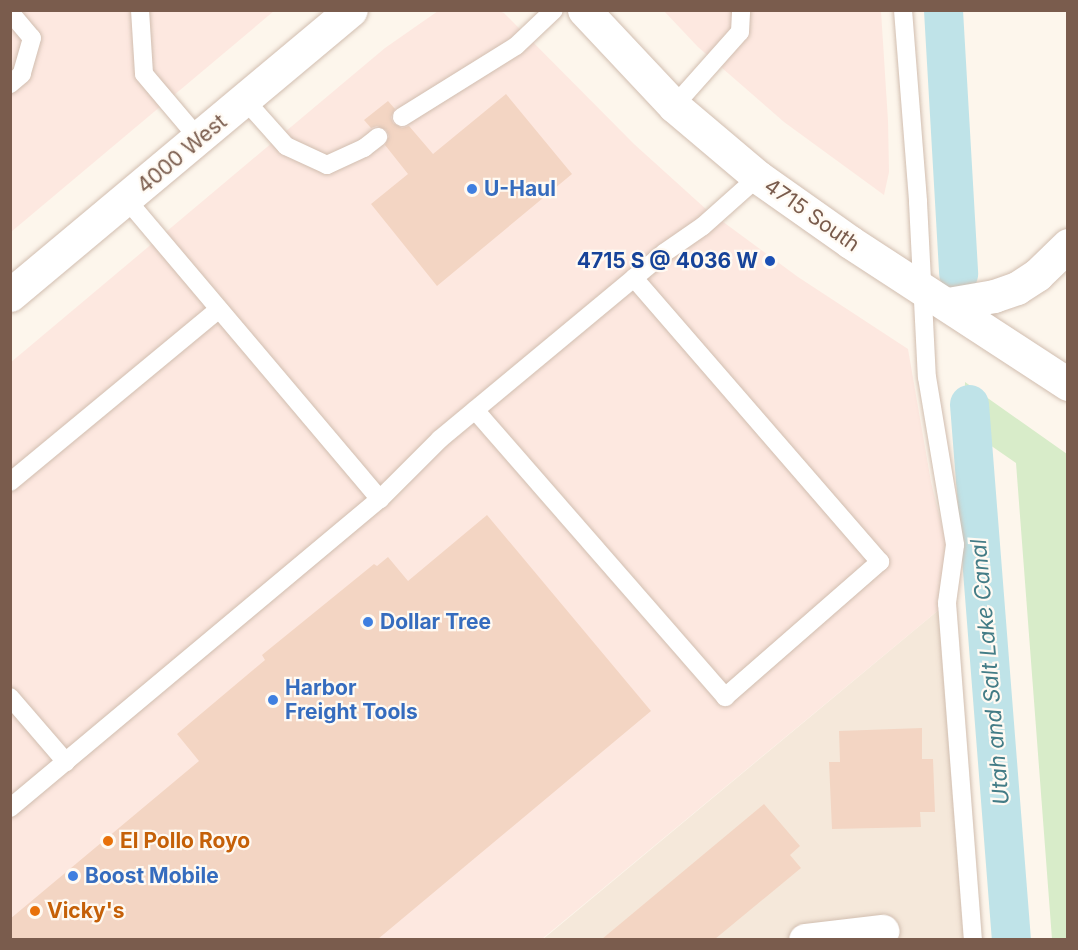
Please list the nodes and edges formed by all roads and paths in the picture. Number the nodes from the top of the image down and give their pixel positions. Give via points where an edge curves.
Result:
1 (140, 10) edge
2 (554, 10) edge
3 (584, 10) edge
4 (741, 10) edge
5 (903, 10) edge
6 (10, 12) edge
7 (333, 16) edge
8 (10, 84) edge
9 (245, 100) junction
10 (674, 106) junction
11 (402, 117) dead end
12 (378, 136) dead end
13 (199, 139) junction
14 (758, 177) junction
15 (128, 200) junction
16 (1068, 245) edge
17 (633, 278) junction
18 (10, 296) edge
19 (935, 296) junction
20 (219, 309) junction
21 (1068, 384) edge
22 (475, 410) junction
23 (10, 482) edge
24 (380, 499) junction
25 (10, 697) edge
26 (66, 762) junction
27 (10, 808) edge
28 (882, 931) dead end
29 (805, 939) edge
30 (973, 939) edge

1 - 13 lane via 144,74
2 - 11 lane via 516,46
3 - 10 main road, 4715 South
4 - 10 lane via 740,32
5 - 19 lane
6 - 8 lane via 32,38 22,74
7 - 9 main road, 4000 West
9 - 12 lane via 285,146 327,165 364,148
9 - 13 main road, 4000 West
10 - 14 main road, 4715 South
13 - 15 main road, 4000 West
14 - 17 lane via 704,226
14 - 19 main road, 4715 South via 850,243
15 - 18 main road, 4000 West
15 - 20 lane
16 - 19 main road via 1017,288 994,296
17 - 22 lane
17 - 22 lane via 880,562 725,697
19 - 21 main road, 4715 South
19 - 30 lane via 927,376 955,545 947,603
20 - 23 lane
20 - 24 lane
22 - 24 lane
24 - 26 lane
25 - 26 lane
26 - 27 lane
28 - 29 main road

